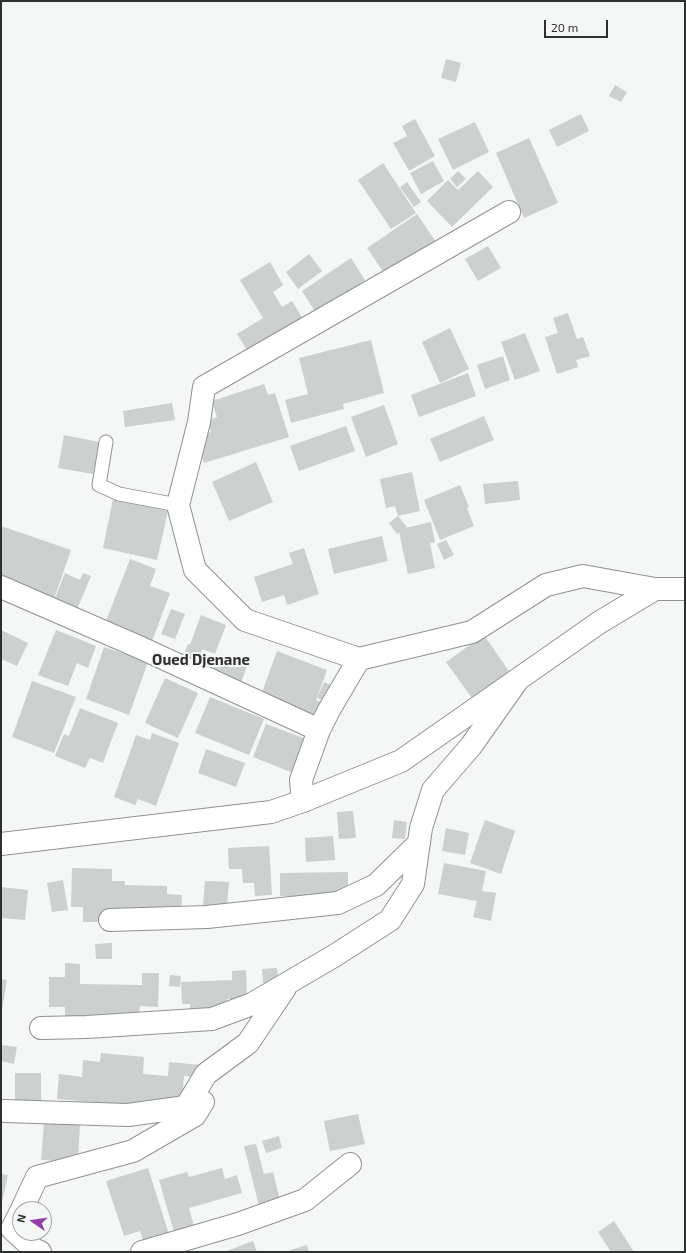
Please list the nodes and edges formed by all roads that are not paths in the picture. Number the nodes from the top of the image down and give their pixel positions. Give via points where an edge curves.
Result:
1 (510, 212) dead end
2 (106, 442) dead end
3 (178, 505) junction
4 (1, 587) edge
5 (655, 589) junction
6 (685, 589) edge
7 (360, 659) junction
8 (517, 680) junction
9 (319, 730) junction
10 (303, 801) junction
11 (419, 843) junction
12 (1, 844) edge
13 (110, 920) dead end
14 (289, 982) junction
15 (41, 1028) dead end
16 (232, 1055) junction
17 (4, 1111) dead end
18 (350, 1164) dead end
19 (26, 1201) edge
20 (11, 1225) edge
21 (40, 1252) edge
22 (142, 1252) edge

1 - 3 street via 204,387 199,422
2 - 3 lane via 99,485 119,494
3 - 7 street via 195,570 245,620
4 - 9 street via 139,646
5 - 6 street
5 - 7 street via 583,576 546,585 472,632
5 - 8 street via 600,622
7 - 9 street
8 - 10 street via 402,762
8 - 11 street via 471,746 433,790
9 - 10 street via 301,780
10 - 12 street via 271,812
11 - 13 street via 376,884 338,903 207,917
11 - 14 street via 413,884 390,920
14 - 15 street via 252,1004 212,1019
14 - 16 street via 248,1043
16 - 17 street via 206,1074 186,1107 128,1115
16 - 19 street via 195,1115 133,1151 37,1177
18 - 22 street via 305,1200 238,1224
20 - 21 street

